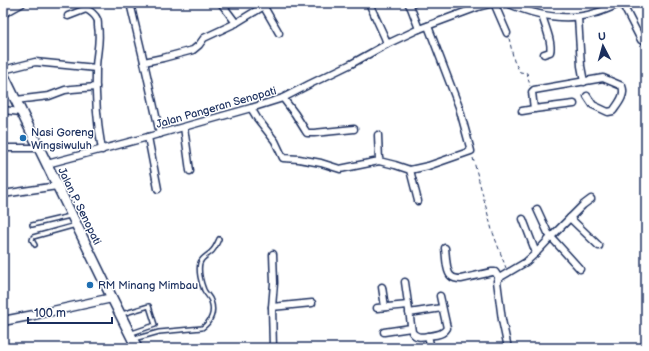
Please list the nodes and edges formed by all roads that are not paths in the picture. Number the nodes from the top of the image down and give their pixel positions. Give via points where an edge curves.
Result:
1 (21, 3) edge
2 (130, 3) edge
3 (222, 3) edge
4 (369, 3) edge
5 (408, 3) edge
6 (494, 3) edge
7 (507, 3) edge
8 (622, 3) edge
9 (267, 5) edge
10 (3, 13) edge
11 (542, 15) junction
12 (68, 16) dead end
13 (578, 17) junction
14 (236, 23) junction
15 (428, 26) junction
16 (419, 29) junction
17 (279, 33) dead end
18 (507, 34) road end
19 (641, 40) dead end
20 (387, 44) junction
21 (544, 54) dead end
22 (144, 62) junction
23 (96, 68) junction
24 (3, 70) edge
25 (3, 74) edge
26 (584, 82) junction
27 (6, 86) edge
28 (96, 87) junction
29 (587, 96) dead end
30 (283, 98) junction
31 (16, 100) junction
32 (574, 104) dead end
33 (251, 108) junction
34 (534, 109) junction
35 (3, 110) edge
36 (522, 111) dead end
37 (21, 112) junction
38 (184, 127) junction
39 (354, 129) dead end
40 (160, 134) junction
41 (378, 135) dead end
42 (148, 137) junction
43 (3, 148) edge
44 (39, 148) junction
45 (102, 150) junction
46 (379, 161) junction
47 (47, 164) junction
48 (410, 170) junction
49 (190, 171) dead end
50 (57, 186) junction
51 (158, 189) dead end
52 (3, 194) edge
53 (591, 199) dead end
54 (418, 201) dead end
55 (537, 209) dead end
56 (72, 216) junction
57 (570, 218) junction
58 (523, 219) dead end
59 (32, 225) dead end
60 (76, 225) junction
61 (551, 237) junction
62 (219, 239) dead end
63 (35, 245) dead end
64 (598, 246) dead end
65 (445, 248) dead end
66 (536, 253) junction
67 (273, 254) dead end
68 (580, 269) dead end
69 (499, 278) junction
70 (405, 282) dead end
71 (382, 287) dead end
72 (440, 296) dead end
73 (112, 298) junction
74 (312, 303) dead end
75 (408, 305) junction
76 (272, 307) junction
77 (384, 307) junction
78 (377, 308) dead end
79 (442, 308) junction
80 (409, 313) junction
81 (120, 314) junction
82 (3, 321) edge
83 (411, 328) junction
84 (384, 332) dead end
85 (131, 336) junction
86 (428, 336) junction
87 (137, 348) edge
88 (273, 348) edge
89 (431, 348) edge
90 (508, 348) edge

1 - 10 street
2 - 22 street
3 - 14 street
4 - 20 street
5 - 16 street
6 - 15 street, Jalan Pangeran Senopati
6 - 18 street
7 - 11 street
8 - 13 street via 595,14
8 - 19 street
9 - 14 street
9 - 17 street
11 - 13 street
11 - 21 street via 551,49
12 - 23 street via 86,9 98,20 100,33
13 - 26 street
14 - 22 street via 204,38 193,50
15 - 16 street, Jalan Pangeran Senopati
15 - 48 street via 459,107 471,151
16 - 20 street, Jalan Pangeran Senopati
20 - 30 street, Jalan Pangeran Senopati
22 - 40 street
23 - 24 street via 35,62
23 - 28 street
25 - 27 main road, Jalan P. Senopati
26 - 29 street via 603,78 624,89 623,96 613,111 608,112 593,105
26 - 34 street via 534,90
27 - 31 main road, Jalan P. Senopati
28 - 31 street via 65,90 48,96
28 - 45 street
30 - 33 street, Jalan Pangeran Senopati
30 - 39 street via 307,132
31 - 37 main road, Jalan P. Senopati
32 - 34 street
33 - 38 street, Jalan Pangeran Senopati
33 - 46 street via 276,141 283,158 321,163 340,169
34 - 36 street
35 - 37 street
37 - 44 main road, Jalan P. Senopati
38 - 40 street, Jalan Pangeran Senopati
38 - 49 street
40 - 42 street, Jalan Pangeran Senopati
41 - 46 street
42 - 45 street, Jalan Pangeran Senopati
42 - 51 street
43 - 44 street
44 - 47 main road, Jalan P. Senopati
45 - 47 street, Jalan Pangeran Senopati
46 - 48 street
47 - 50 main road, Jalan P. Senopati
48 - 54 street
50 - 52 street
50 - 56 main road, Jalan P. Senopati
53 - 57 street
55 - 61 street
56 - 59 lane
56 - 60 main road, Jalan P. Senopati
57 - 61 street
57 - 64 street
58 - 66 street
60 - 63 lane via 37,235 32,240
60 - 73 main road, Jalan P. Senopati
61 - 66 street
61 - 68 street
62 - 85 lane via 200,262 202,284 211,301 212,312 206,325 202,328
65 - 69 street via 448,270 456,279 492,272
66 - 69 street
67 - 76 street
69 - 90 street via 497,284
70 - 75 street
71 - 77 street
72 - 79 street
73 - 81 main road, Jalan P. Senopati
73 - 82 street
74 - 76 street
75 - 77 street
75 - 80 street
76 - 88 street
77 - 78 street
79 - 80 street
79 - 86 street via 447,328 442,333
80 - 83 street
81 - 85 main road, Jalan P. Senopati
81 - 85 lane via 149,306 155,325
83 - 84 street
83 - 86 street via 417,337
85 - 87 main road, Jalan P. Senopati
86 - 89 street

